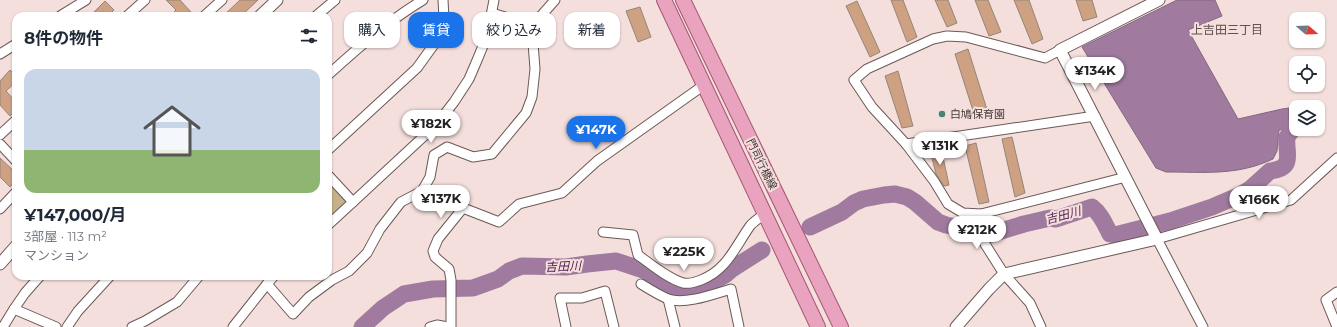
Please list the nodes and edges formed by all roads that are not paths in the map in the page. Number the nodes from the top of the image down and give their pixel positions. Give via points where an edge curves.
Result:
1 (86, 0) edge
2 (145, 0) edge
3 (222, 0) edge
4 (277, 0) edge
5 (335, 0) edge
6 (422, 0) edge
7 (443, 0) edge
8 (494, 0) edge
9 (555, 0) edge
10 (664, 0) edge
11 (683, 0) edge
12 (1159, 0) edge
13 (66, 12) edge
14 (132, 12) edge
15 (208, 12) edge
16 (264, 12) edge
17 (321, 12) edge
18 (492, 12) edge
19 (543, 12) edge
20 (12, 46) edge
21 (482, 48) edge
22 (533, 48) edge
23 (1060, 50) junction
24 (0, 54) edge
25 (332, 71) edge
26 (704, 85) junction
27 (1095, 116) junction
28 (12, 124) edge
29 (0, 135) edge
30 (0, 144) edge
31 (906, 144) junction
32 (332, 146) edge
33 (12, 157) edge
34 (1337, 158) edge
35 (1126, 177) junction
36 (332, 179) edge
37 (12, 196) edge
38 (353, 202) junction
39 (0, 209) edge
40 (764, 214) junction
41 (981, 214) junction
42 (332, 221) edge
43 (603, 232) dead end
44 (1157, 239) junction
45 (12, 250) edge
46 (0, 264) edge
47 (1004, 274) junction
48 (36, 280) edge
49 (106, 280) edge
50 (196, 280) edge
51 (270, 280) edge
52 (267, 284) junction
53 (641, 284) dead end
54 (1337, 292) edge
55 (668, 299) junction
56 (14, 309) junction
57 (3, 327) edge
58 (56, 327) edge
59 (66, 327) edge
60 (132, 327) edge
61 (233, 327) edge
62 (430, 327) edge
63 (449, 327) edge
64 (566, 327) edge
65 (614, 327) edge
66 (675, 327) edge
67 (739, 327) edge
68 (818, 327) edge
69 (841, 327) edge
70 (956, 327) edge
71 (1041, 327) edge
72 (1203, 327) edge
73 (1337, 327) edge

1 - 13 street
2 - 14 street
3 - 15 street
4 - 16 street
5 - 17 street
6 - 25 street via 368,39
7 - 32 street via 444,18 435,43 416,68
8 - 18 street
9 - 19 street
10 - 26 main road, 門司行橋線
11 - 69 main road, 門司行橋線
12 - 23 street
20 - 24 street
21 - 38 street via 469,79 436,125
22 - 52 street via 535,69 532,97 526,113 492,154 473,157 446,147 434,155 430,178 422,192 401,202 380,229 367,253 349,271 309,297 293,314
23 - 27 street
23 - 31 street via 1045,58 966,37 947,36 933,39 867,69 854,80 872,107
26 - 40 main road, 門司行橋線
26 - 63 street via 597,161 562,193 519,204 499,222 463,208 438,239 433,251 435,257 449,269
27 - 31 street
27 - 35 street
28 - 29 street
30 - 33 street
31 - 41 street via 948,204 963,213
34 - 44 street via 1291,200
35 - 41 street
35 - 44 street
36 - 38 street
37 - 39 street
38 - 42 street
40 - 43 street via 751,225 724,265 712,276 685,284 671,278 638,255 633,235
40 - 68 main road, 門司行橋線
41 - 47 street via 985,244
44 - 47 street
44 - 72 street
45 - 46 street
47 - 70 street
47 - 71 street via 1030,303
48 - 56 street
49 - 59 street
50 - 60 street via 177,302
51 - 52 street
52 - 61 street
53 - 55 street
54 - 73 street via 1326,300
55 - 66 street
55 - 67 street via 693,299 731,289
56 - 57 street
56 - 58 street
62 - 63 street
64 - 65 street via 560,298 582,298 605,291

